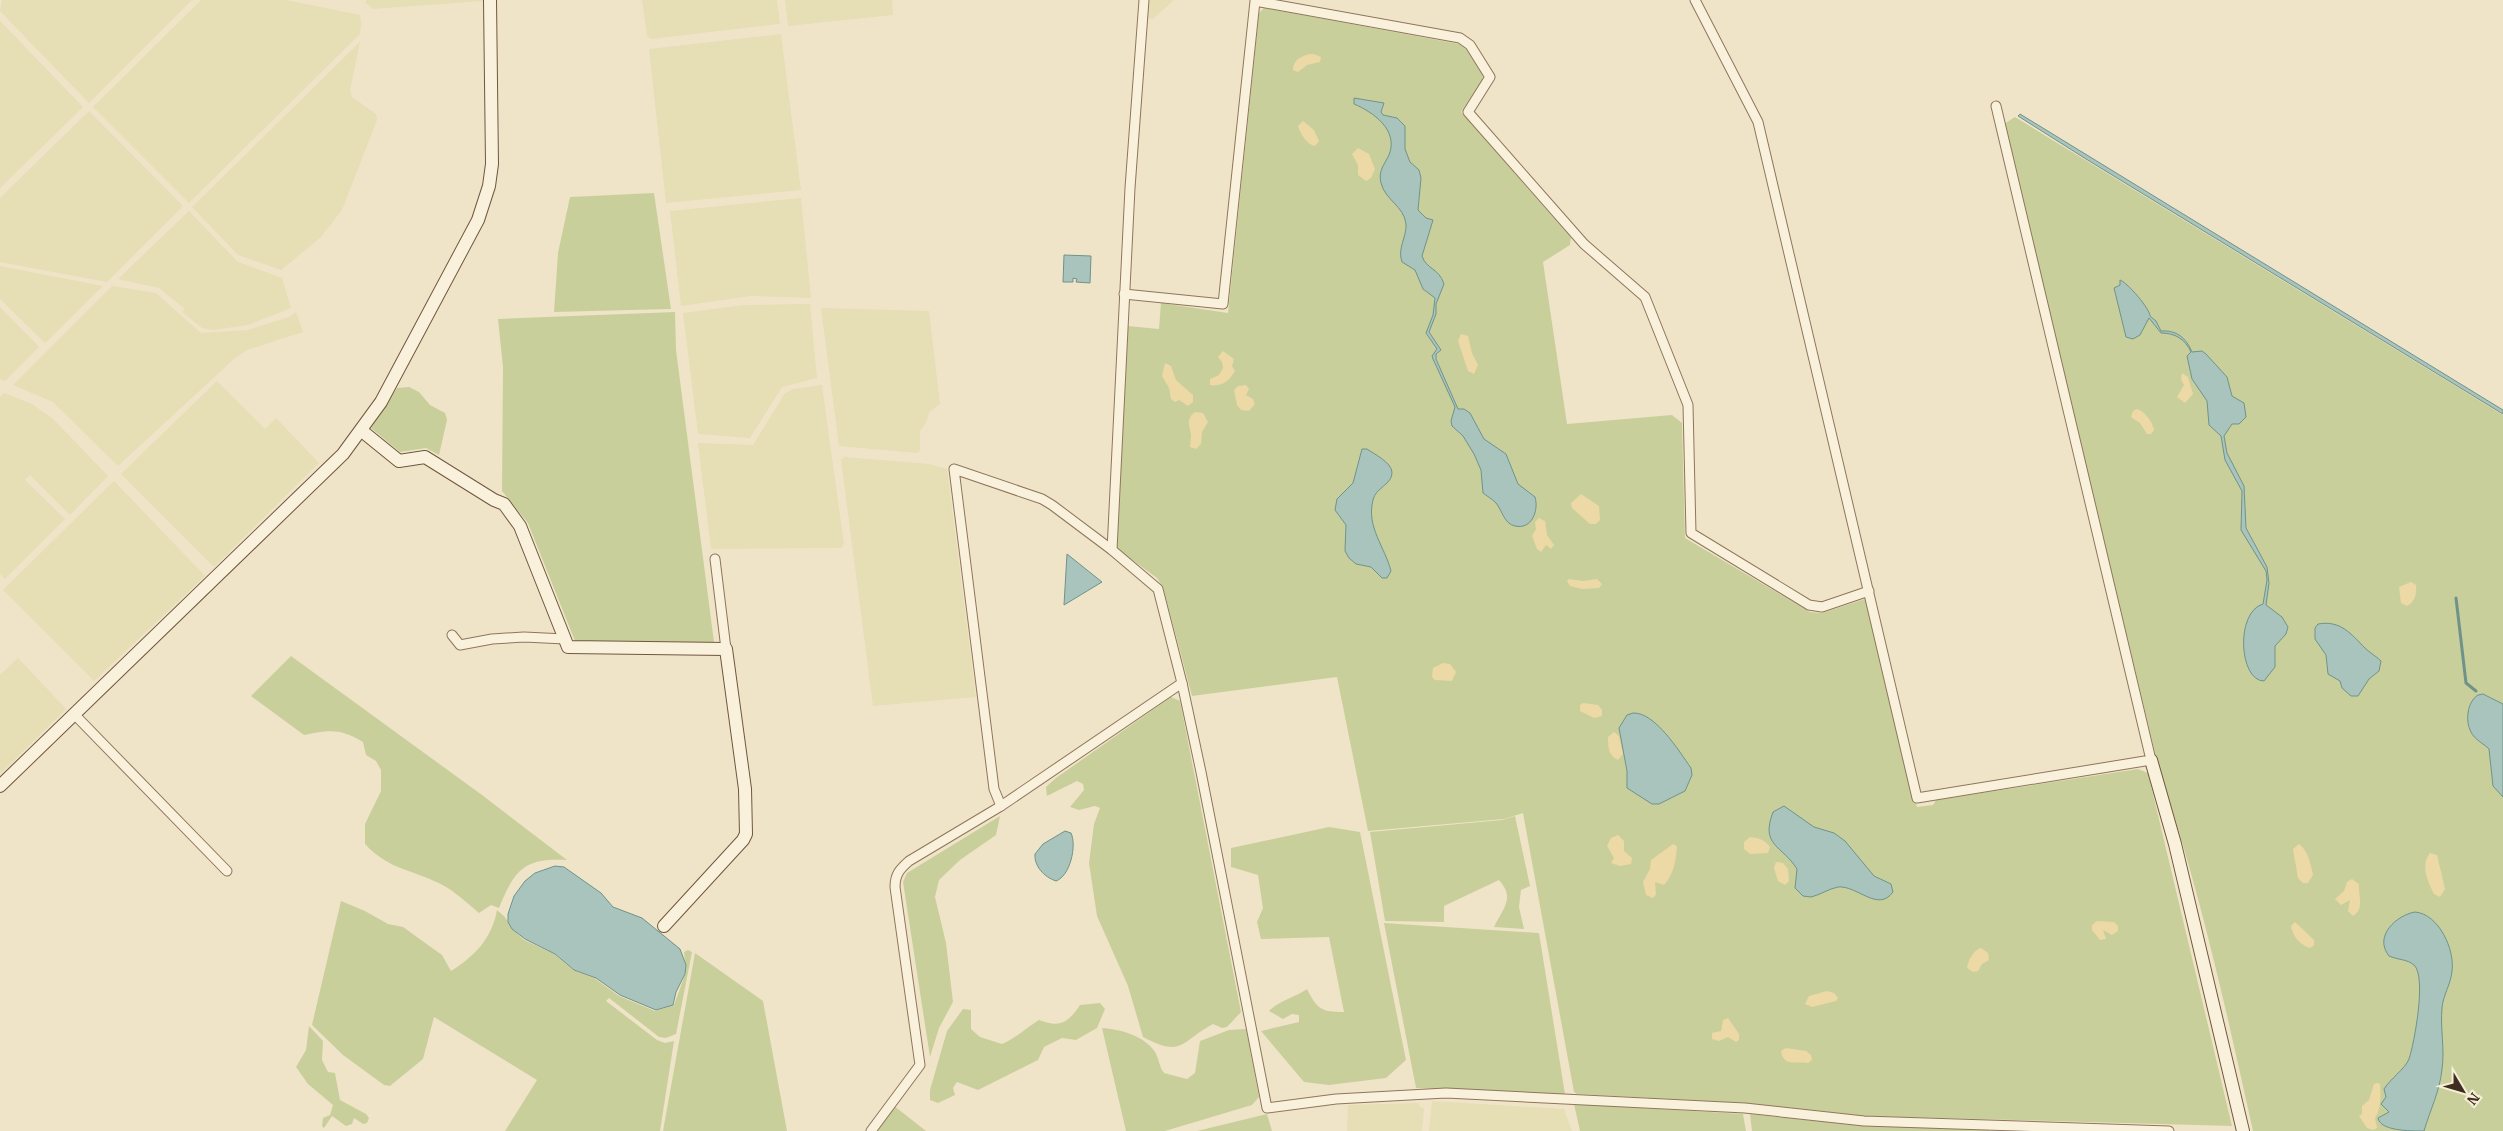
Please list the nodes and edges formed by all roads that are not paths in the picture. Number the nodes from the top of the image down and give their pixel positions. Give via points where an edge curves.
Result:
1 (490, 0) edge
2 (1144, 0) edge
3 (1695, 0) edge
4 (1996, 106) dead end
5 (1124, 294) junction
6 (362, 431) junction
7 (1112, 550) junction
8 (715, 559) dead end
9 (1869, 591) junction
10 (452, 635) dead end
11 (565, 639) junction
12 (726, 650) junction
13 (1182, 683) junction
14 (74, 714) junction
15 (2151, 760) junction
16 (0, 786) edge
17 (1001, 806) junction
18 (227, 871) dead end
19 (664, 926) dead end
20 (872, 1131) edge
21 (2169, 1131) edge
22 (2243, 1131) edge

1 - 6 street via 492,164 484,202 478,220 381,402
2 - 5 street
3 - 9 street via 1758,122
4 - 15 street
5 - 7 street
5 - 9 street via 1223,304 1255,1 1460,38 1470,45 1490,77 1468,112 1584,244 1645,296 1688,405 1690,533 1809,605 1822,607
6 - 11 street via 399,461 425,457 504,504 520,526
6 - 14 street via 343,454
7 - 13 street via 1158,589
7 - 17 street via 1042,499 954,469 994,789
8 - 12 street
9 - 15 street via 1917,798
10 - 11 street via 460,645 524,637
11 - 12 street via 568,647
12 - 19 street via 745,789 746,834
13 - 17 street
13 - 21 street via 1267,1108 1336,1099 1446,1093 1745,1108 1864,1121
14 - 16 street
14 - 18 street
15 - 22 street via 2176,844
17 - 20 street via 909,861 895,878 920,1065

